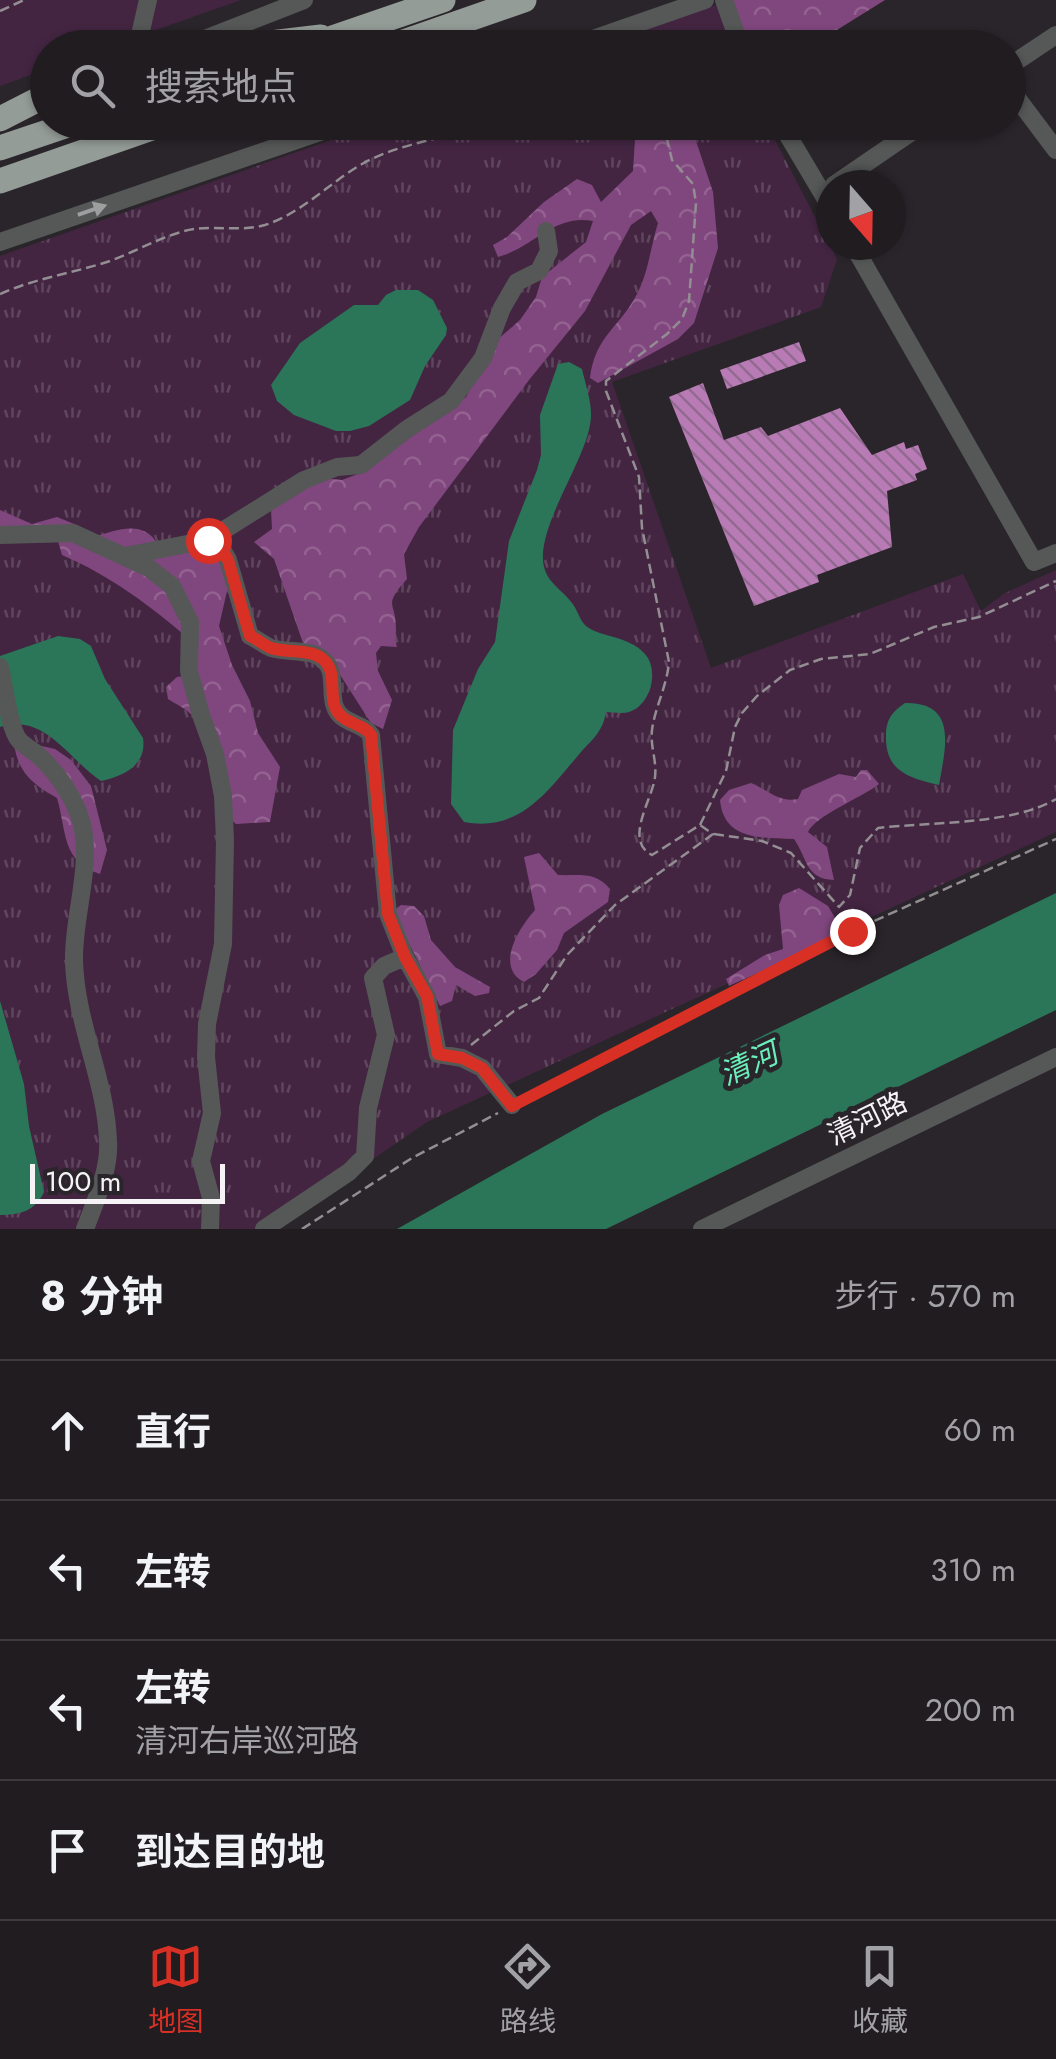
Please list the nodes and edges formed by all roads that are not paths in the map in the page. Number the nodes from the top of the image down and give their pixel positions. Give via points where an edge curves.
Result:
1 (148, 0) edge
2 (304, 0) edge
3 (423, 0) edge
4 (442, 0) edge
5 (524, 0) edge
6 (705, 0) edge
7 (724, 0) edge
8 (141, 30) edge
9 (228, 30) edge
10 (355, 30) edge
11 (356, 30) edge
12 (438, 30) edge
13 (619, 30) edge
14 (735, 30) edge
15 (1056, 34) edge
16 (1026, 54) edge
17 (30, 103) edge
18 (1026, 110) edge
19 (0, 116) edge
20 (30, 138) edge
21 (117, 140) edge
22 (297, 140) edge
23 (792, 140) edge
24 (901, 140) edge
25 (0, 148) edge
26 (1056, 150) edge
27 (860, 170) edge
28 (816, 174) edge
29 (0, 180) edge
30 (546, 231) dead end
31 (0, 242) edge
32 (863, 260) edge
33 (0, 535) edge
34 (208, 540) junction
35 (1056, 554) edge
36 (124, 556) junction
37 (0, 667) edge
38 (405, 957) junction
39 (1056, 1057) edge
40 (512, 1106) road end
41 (85, 1229) edge
42 (210, 1229) edge
43 (264, 1229) edge
44 (702, 1229) edge

1 - 8 street
2 - 9 street
3 - 10 highway
4 - 11 highway
5 - 12 highway
6 - 13 street
7 - 14 street
15 - 16 street
17 - 19 highway
18 - 26 street
20 - 25 highway
21 - 29 highway
31 -> 22 street
23 - 28 street
24 - 27 street
30 - 34 street via 549,252 539,271 517,282 483,358 451,401 361,464 304,480
32 - 35 street via 1034,562
33 - 36 street via 74,533
34 - 36 street
34 - 38 street via 228,560 250,636 323,660 335,708 371,735 388,914
36 - 42 street via 172,586 190,622 189,671 223,796 222,944 207,1024 212,1113 201,1161 211,1198
37 - 41 street via 16,738 63,784 86,850 76,988 109,1144
38 - 40 street via 427,996 438,1054 482,1068
38 - 43 street via 373,978 386,1035 364,1156
39 - 44 street, 清河路

